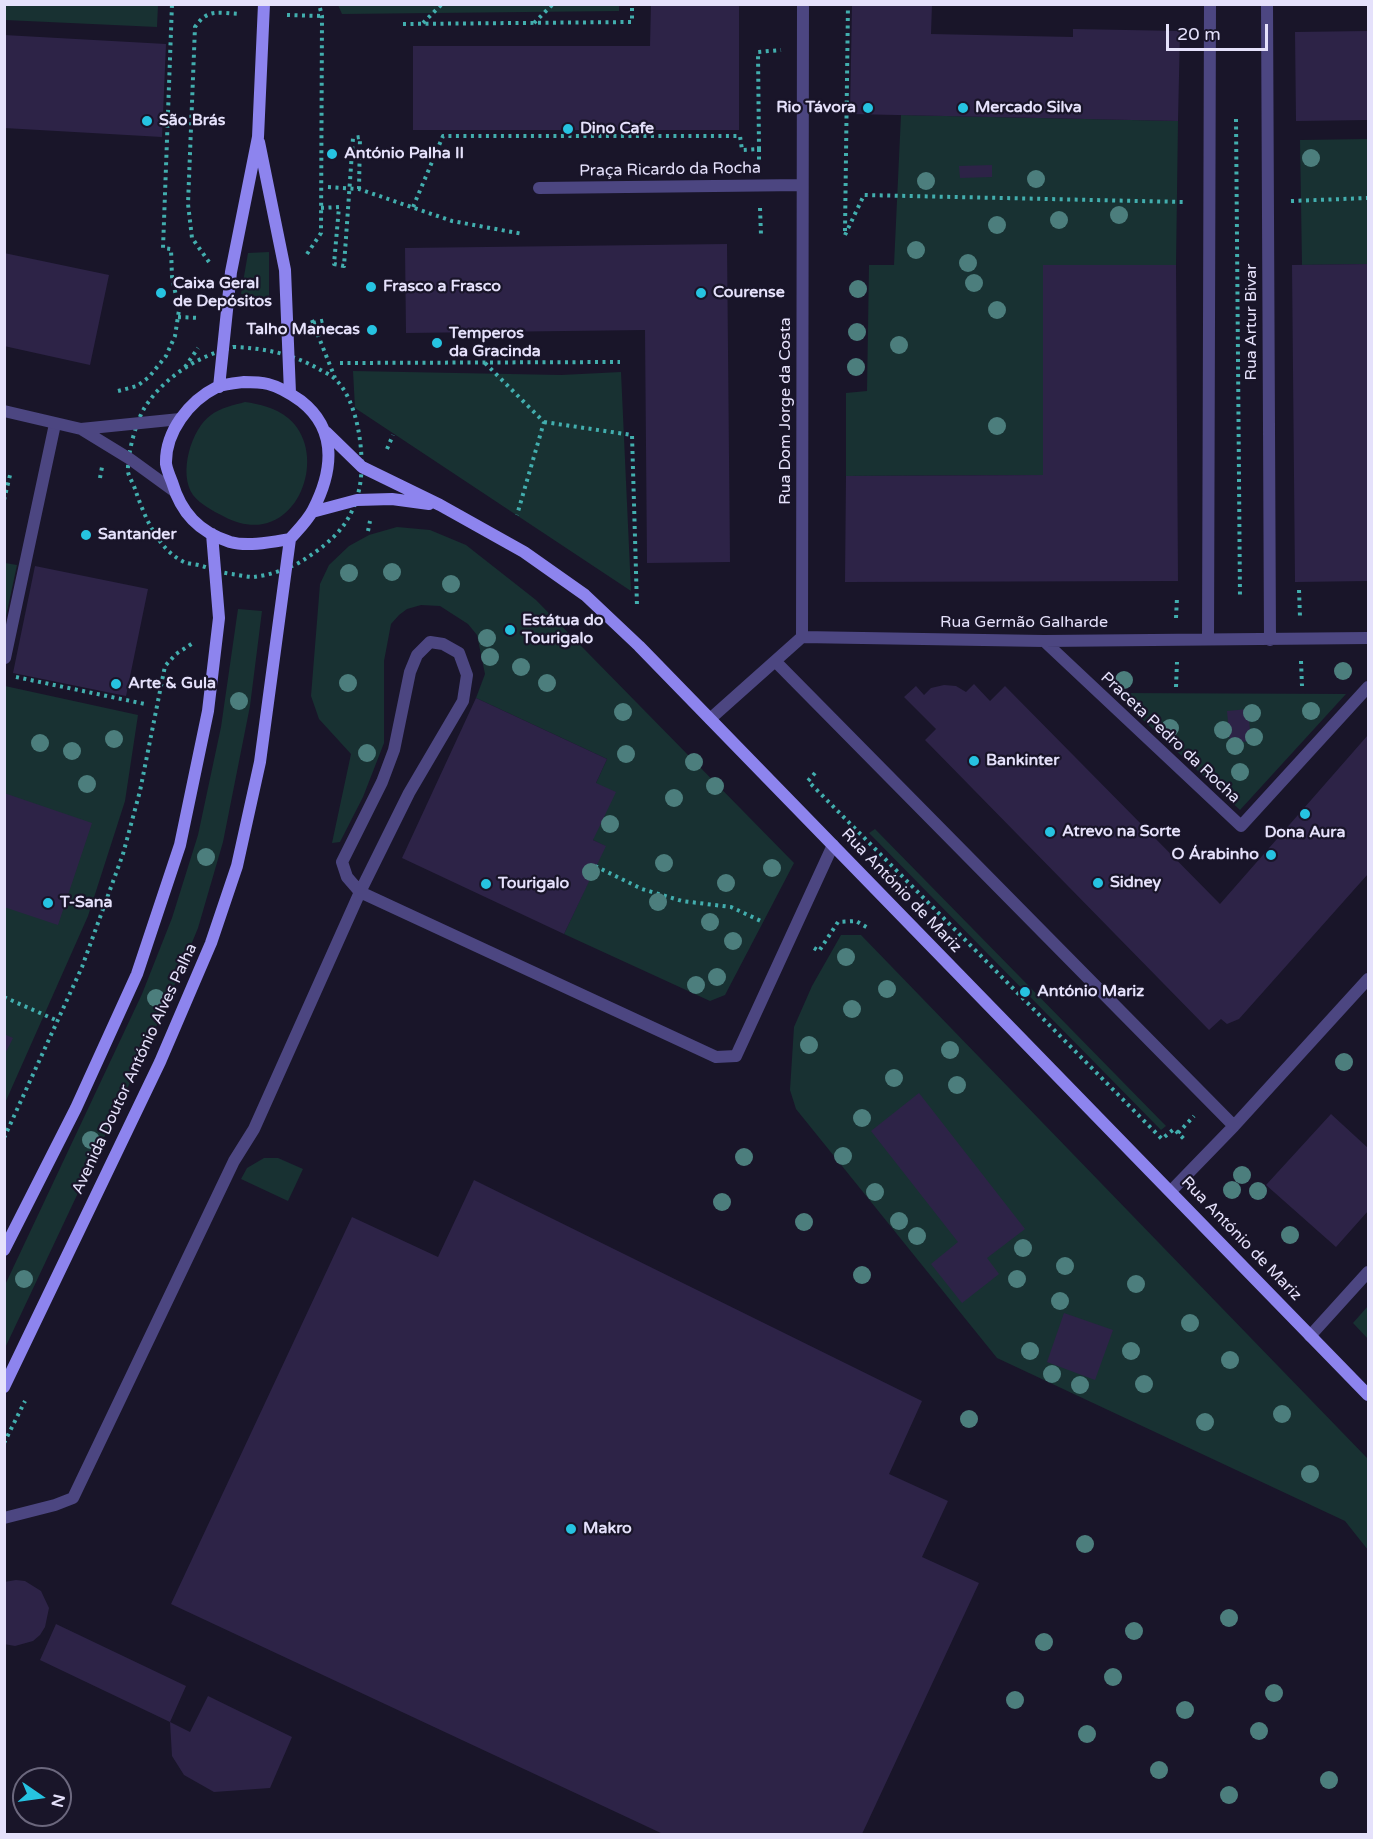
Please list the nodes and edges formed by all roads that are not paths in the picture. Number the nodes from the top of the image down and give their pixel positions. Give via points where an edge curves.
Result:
1 (264, 4) edge
2 (802, 4) edge
3 (1210, 4) edge
4 (1267, 4) edge
5 (258, 137) junction
6 (802, 185) junction
7 (539, 188) dead end
8 (219, 387) junction
9 (290, 393) junction
10 (4, 411) edge
11 (180, 419) junction
12 (55, 424) junction
13 (81, 429) junction
14 (326, 432) junction
15 (174, 490) junction
16 (440, 505) junction
17 (312, 512) junction
18 (212, 534) junction
19 (290, 539) junction
20 (802, 637) junction
21 (1209, 638) junction
22 (1368, 638) edge
23 (1270, 640) junction
24 (1044, 641) junction
25 (5, 658) edge
26 (775, 661) junction
27 (1368, 687) edge
28 (710, 719) junction
29 (833, 845) junction
30 (360, 892) junction
31 (1368, 979) edge
32 (1234, 1126) junction
33 (1171, 1191) junction
34 (4, 1250) edge
35 (1368, 1272) edge
36 (1310, 1336) junction
37 (4, 1387) edge
38 (1368, 1395) edge
39 (4, 1518) edge

1 - 5 street
2 - 6 street, Rua Dom Jorge da Costa
3 - 21 street
4 - 23 street, Rua Artur Bivar
5 - 8 street via 231,273
5 - 9 street via 285,270
6 - 7 street, Praça Ricardo da Rocha
6 - 20 street, Rua Dom Jorge da Costa
8 - 9 street via 244,382 267,384
8 - 11 street
9 - 14 street via 314,411
10 - 12 street
11 - 13 street
11 - 15 street via 171,436 166,465
12 - 13 street
12 - 25 street
13 - 15 street
14 - 16 street, Rua António de Mariz via 362,467
14 - 17 street via 328,461
15 - 18 street via 182,509
16 - 17 street via 392,499 357,500
16 - 28 street, Rua António de Mariz via 524,552 585,595
17 - 19 street
18 - 19 street via 233,543
18 - 34 street via 219,618 208,711 180,845 137,974 76,1108
19 - 37 street, Avenida Doutor António Alves Palha via 260,762 230,888 160,1062
20 - 24 street, Rua Germão Galharde
20 - 26 street
21 - 23 street, Rua Germão Galharde
21 - 24 street, Rua Germão Galharde
22 - 23 street, Rua Germão Galharde
24 - 27 street, Praceta Pedro da Rocha via 1241,826
26 - 28 street
26 - 32 street
28 - 29 street, Rua António de Mariz
29 - 30 street via 736,1056 716,1057
29 - 33 street, Rua António de Mariz
30 - 30 street via 347,877 342,862 386,771 417,655 429,642 443,644 459,653 467,675 463,701 409,793
30 - 39 street via 254,1129 234,1161 74,1498
31 - 32 street
32 - 33 street
33 - 36 street, Rua António de Mariz
35 - 36 street
36 - 38 street, Rua António de Mariz

